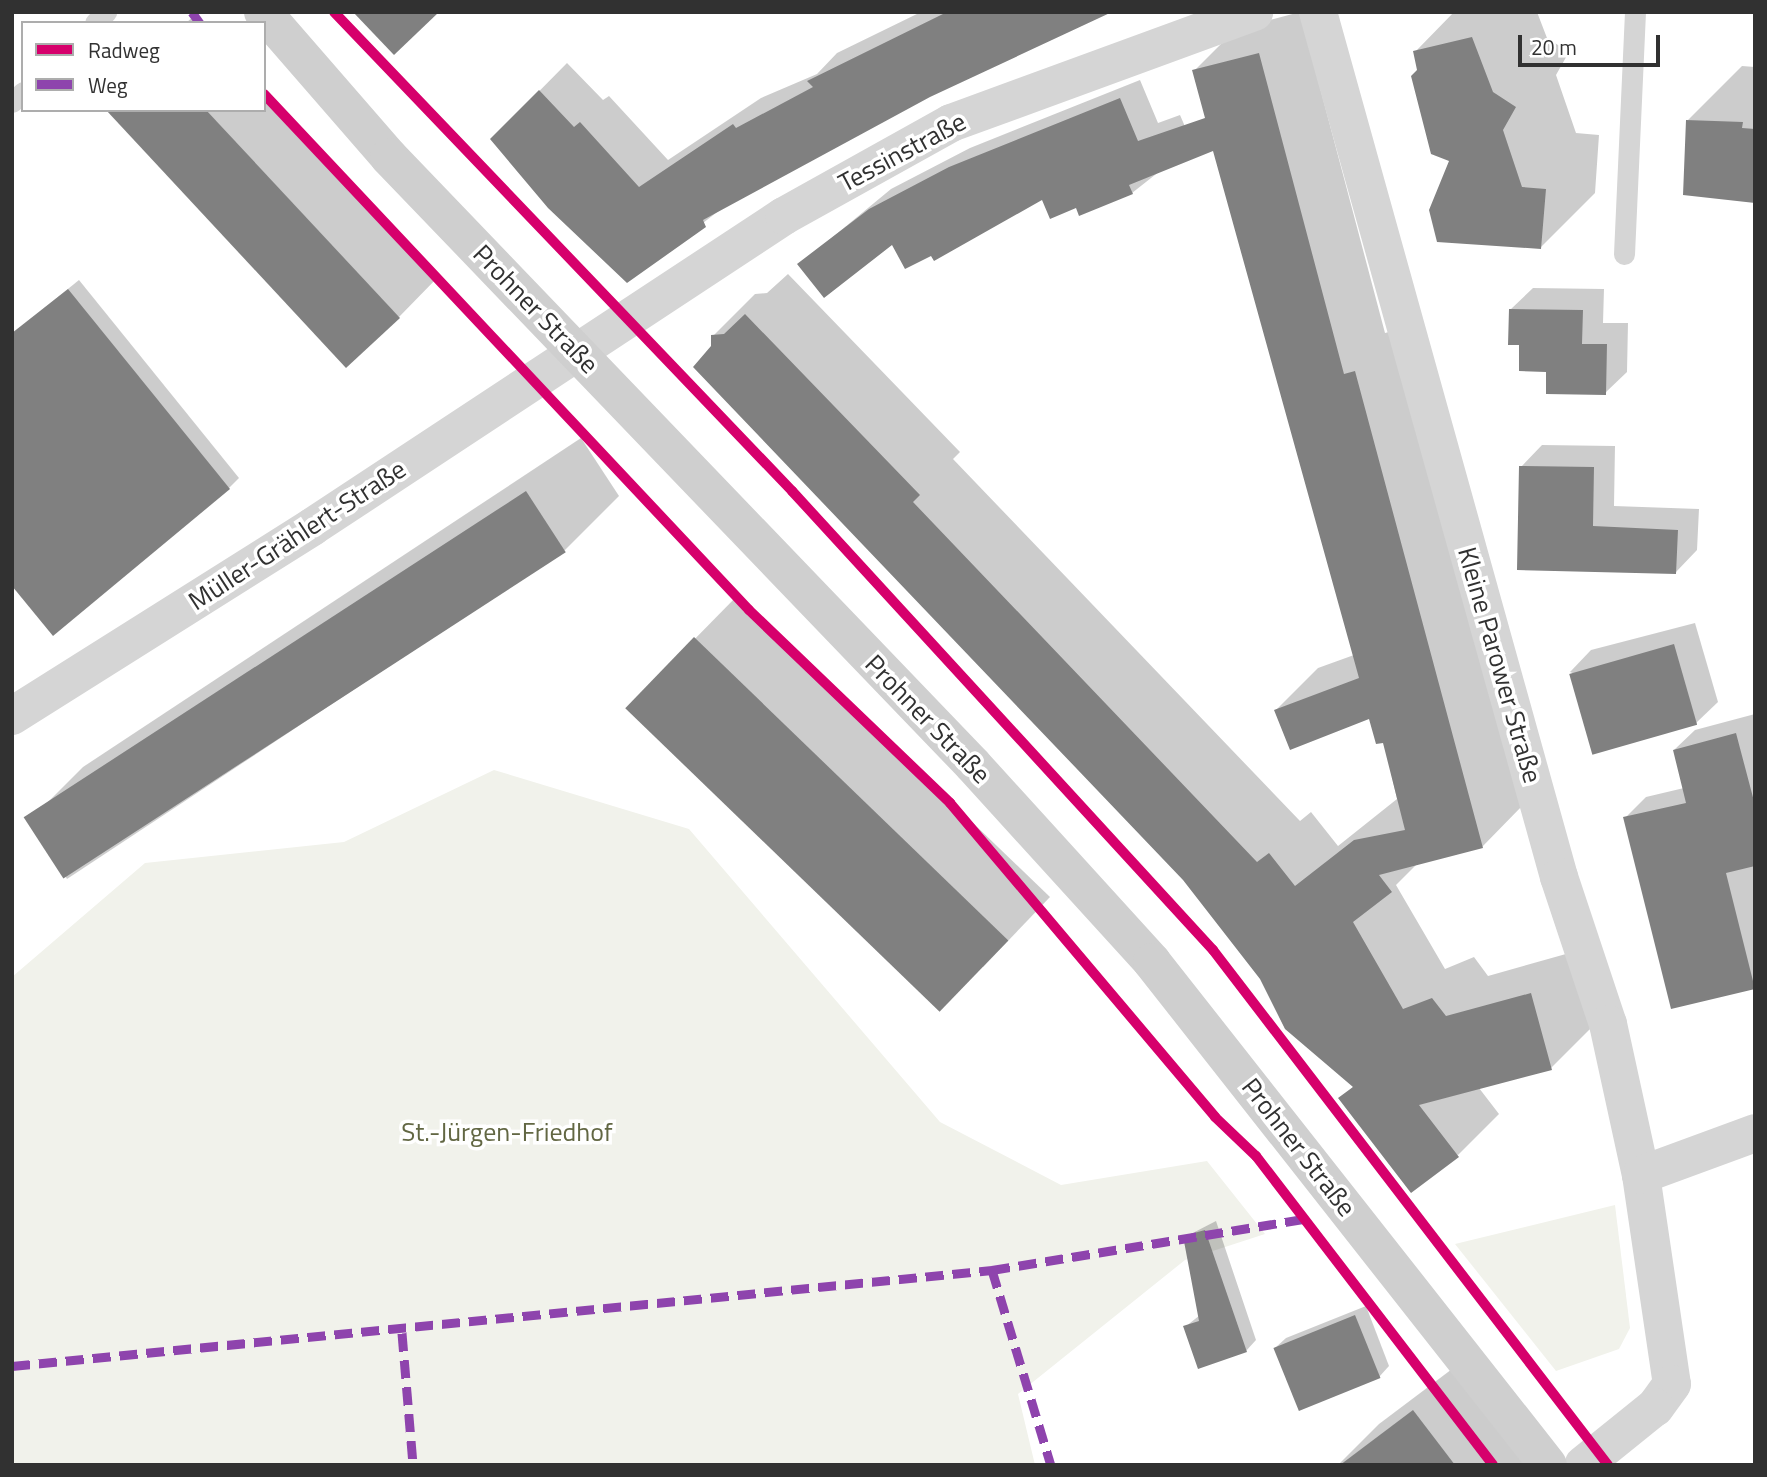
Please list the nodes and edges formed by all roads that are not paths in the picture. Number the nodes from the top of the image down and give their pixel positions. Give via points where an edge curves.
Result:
1 (263, 12) edge
2 (1254, 12) edge
3 (1318, 12) edge
4 (1635, 12) edge
5 (1624, 254) dead end
6 (580, 353) junction
7 (12, 716) edge
8 (1755, 1133) edge
9 (1641, 1175) junction
10 (1548, 1465) edge
11 (1583, 1465) edge

1 - 6 main road, Prohner Straße via 389,158
2 - 6 street, Tessinstraße via 951,123 784,216
3 - 9 street, Kleine Parower Straße via 1559,877 1608,1024
4 - 5 lane
6 - 7 street, Müller-Grählert-Straße
6 - 10 main road, Prohner Straße via 1152,962
8 - 9 street
9 - 11 street, Kleine Parower Straße via 1672,1384 1655,1407

